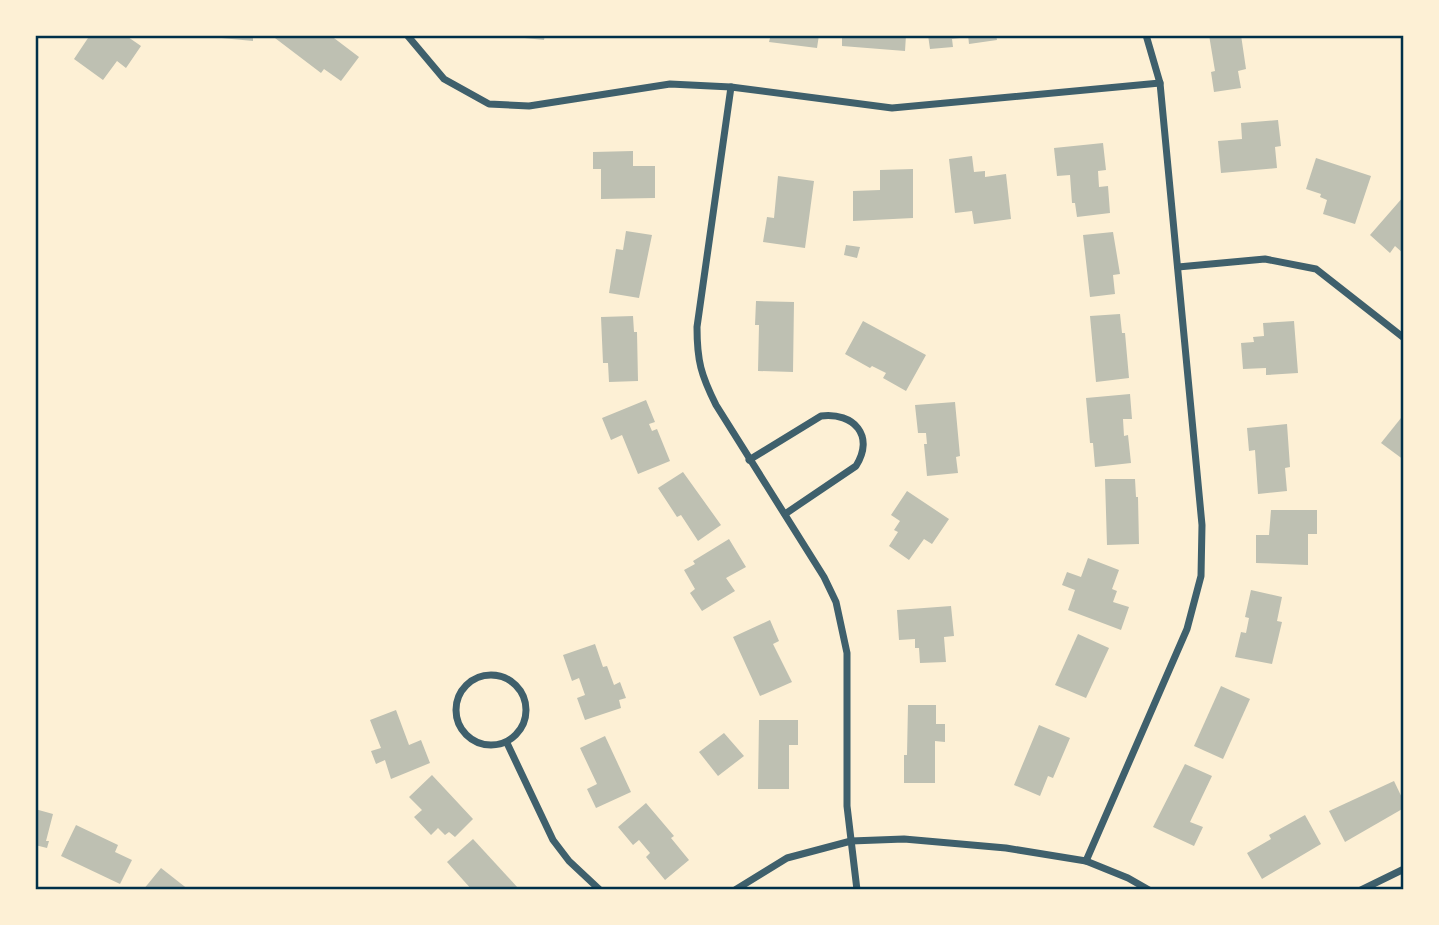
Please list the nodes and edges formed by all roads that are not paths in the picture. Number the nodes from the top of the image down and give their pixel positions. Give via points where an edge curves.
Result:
1 (407, 35) edge
2 (1146, 35) edge
3 (1160, 83) junction
4 (731, 88) junction
5 (1178, 267) junction
6 (1404, 338) edge
7 (749, 460) junction
8 (785, 514) junction
9 (507, 743) junction
10 (851, 841) junction
11 (1086, 861) junction
12 (1404, 869) edge
13 (600, 890) edge
14 (735, 890) edge
15 (857, 890) edge
16 (1149, 890) edge
17 (1361, 890) edge

1 - 4 street via 444,79 489,104 528,106 670,84
2 - 3 street
3 - 4 street via 892,108
3 - 5 street
4 - 7 street via 697,327 697,357 716,405
5 - 6 street via 1265,259 1316,270
5 - 11 street via 1202,525 1201,576 1187,629
7 - 8 street
7 - 8 street via 821,416 847,417 856,425 863,448 856,466
8 - 10 street via 824,577 844,629
9 - 9 street via 526,717 520,689 500,675 474,678 458,694 457,723 479,744
9 - 13 street via 553,840
10 - 11 street via 904,839
10 - 14 street via 787,858
10 - 15 street
11 - 16 street
12 - 17 street

